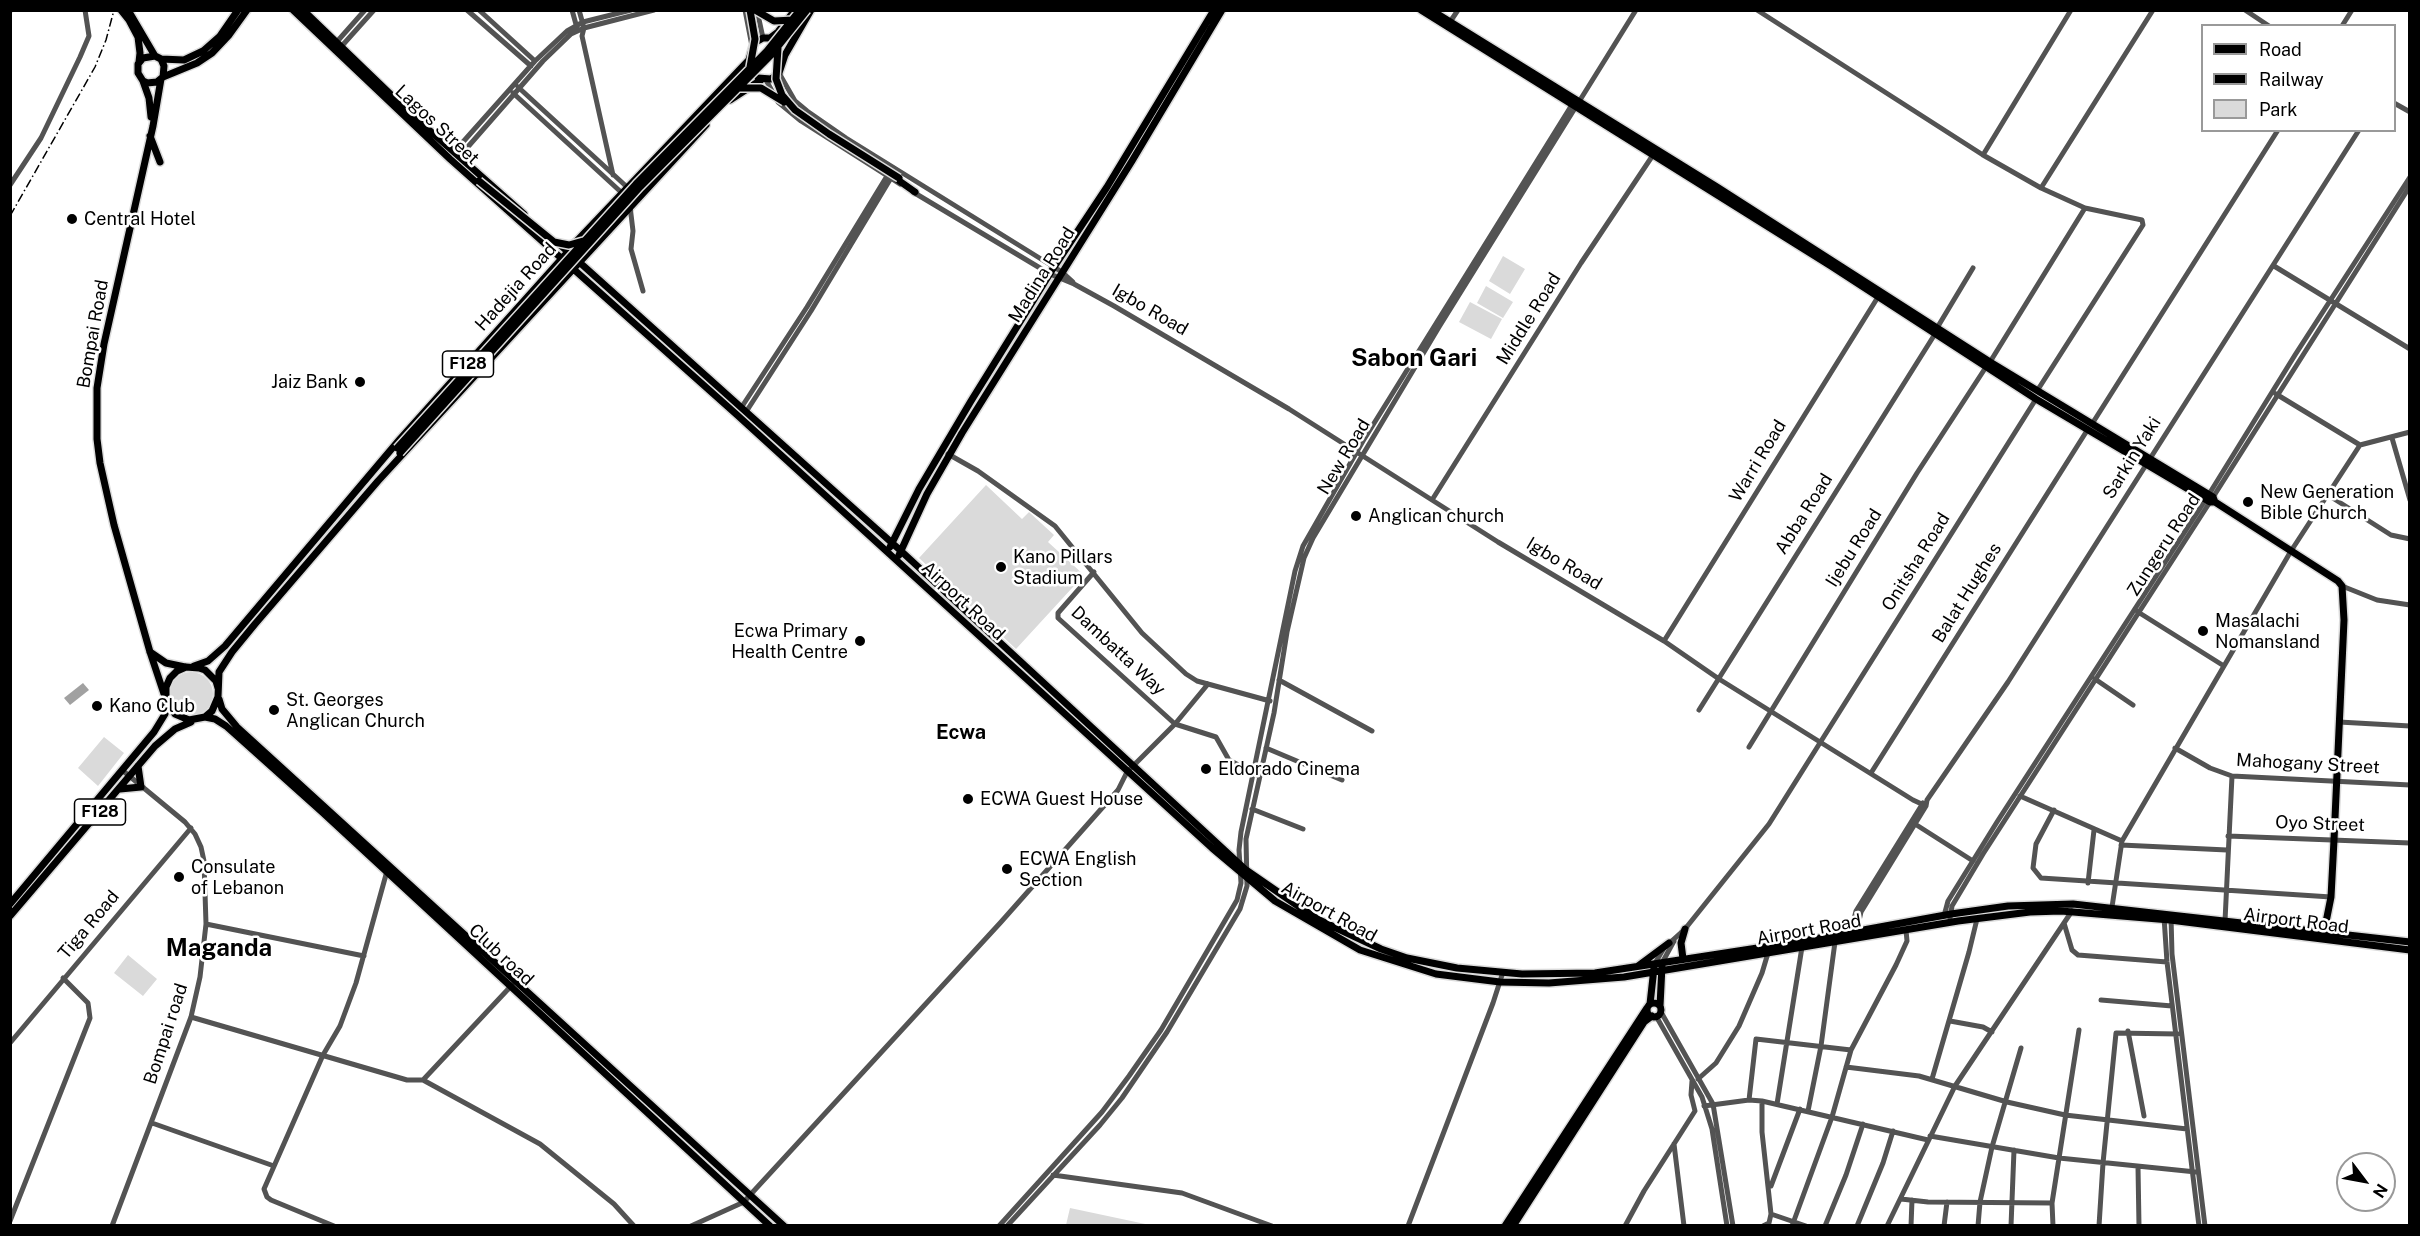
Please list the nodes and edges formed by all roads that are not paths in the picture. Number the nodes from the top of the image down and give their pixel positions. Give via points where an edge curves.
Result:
1 (85, 10) edge
2 (121, 10) edge
3 (128, 10) edge
4 (238, 10) edge
5 (247, 10) edge
6 (293, 10) edge
7 (303, 10) edge
8 (365, 10) edge
9 (374, 10) edge
10 (467, 10) edge
11 (479, 10) edge
12 (572, 10) edge
13 (579, 10) edge
14 (631, 10) edge
15 (654, 10) edge
16 (745, 10) edge
17 (750, 10) edge
18 (756, 10) edge
19 (795, 10) edge
20 (800, 10) edge
21 (807, 10) edge
22 (811, 10) edge
23 (1214, 10) edge
24 (1222, 10) edge
25 (1421, 10) edge
26 (1431, 10) edge
27 (1458, 10) edge
28 (1636, 10) edge
29 (1757, 10) edge
30 (2071, 10) edge
31 (2153, 10) edge
32 (2245, 10) edge
33 (2352, 10) edge
34 (793, 20) junction
35 (1450, 22) junction
36 (2266, 24) edge
37 (2343, 24) edge
38 (580, 26) junction
39 (497, 27) junction
40 (492, 33) junction
41 (766, 38) junction
42 (752, 46) junction
43 (778, 46) junction
44 (337, 47) junction
45 (784, 55) junction
46 (158, 58) junction
47 (173, 61) junction
48 (535, 61) junction
49 (138, 64) junction
50 (749, 64) junction
51 (531, 66) junction
52 (174, 71) junction
53 (779, 73) junction
54 (162, 78) junction
55 (764, 80) junction
56 (143, 81) junction
57 (517, 87) junction
58 (737, 88) junction
59 (512, 92) junction
60 (1578, 102) junction
61 (2396, 104) edge
62 (2409, 112) edge
63 (153, 126) junction
64 (2277, 132) edge
65 (2358, 132) edge
66 (150, 136) junction
67 (1139, 142) junction
68 (456, 154) junction
69 (1653, 155) junction
70 (1983, 155) junction
71 (160, 162) dead end
72 (465, 163) junction
73 (600, 168) junction
74 (613, 175) junction
75 (2409, 177) edge
76 (894, 178) junction
77 (919, 184) junction
78 (10, 185) edge
79 (2409, 186) edge
80 (2041, 188) junction
81 (624, 190) junction
82 (915, 192) joint
83 (630, 206) junction
84 (2085, 208) junction
85 (585, 240) junction
86 (1799, 243) junction
87 (568, 251) junction
88 (562, 258) junction
89 (579, 261) junction
90 (2274, 266) junction
91 (573, 267) junction
92 (1973, 268) dead end
93 (1052, 270) junction
94 (1060, 275) junction
95 (643, 291) dead end
96 (1878, 297) junction
97 (2333, 302) junction
98 (1936, 331) junction
99 (2409, 350) edge
100 (1988, 365) junction
101 (2276, 394) junction
102 (2037, 395) junction
103 (743, 410) junction
104 (2090, 427) junction
105 (2409, 432) edge
106 (2392, 438) junction
107 (2360, 445) junction
108 (398, 451) junction
109 (941, 451) junction
110 (1356, 452) junction
111 (949, 455) junction
112 (1362, 457) junction
113 (2148, 461) junction
114 (378, 467) junction
115 (387, 472) junction
116 (2328, 495) junction
117 (2211, 499) junction
118 (1432, 500) junction
119 (2409, 500) edge
120 (2409, 539) edge
121 (892, 543) junction
122 (901, 551) junction
123 (2291, 551) junction
124 (889, 553) junction
125 (1301, 557) junction
126 (897, 560) junction
127 (1094, 572) junction
128 (2342, 586) junction
129 (2409, 605) edge
130 (2138, 612) junction
131 (1288, 617) junction
132 (1664, 641) junction
133 (150, 652) junction
134 (2224, 666) junction
135 (189, 667) junction
136 (1719, 679) junction
137 (2095, 679) junction
138 (1279, 680) junction
139 (1208, 684) junction
140 (218, 688) junction
141 (218, 697) junction
142 (166, 699) junction
143 (1269, 700) junction
144 (2133, 705) dead end
145 (1699, 710) dead end
146 (1771, 710) junction
147 (1271, 712) junction
148 (205, 717) junction
149 (197, 720) junction
150 (2339, 722) junction
151 (1175, 724) junction
152 (2409, 726) edge
153 (1372, 731) dead end
154 (1822, 742) junction
155 (1749, 747) dead end
156 (1266, 748) junction
157 (2175, 748) junction
158 (138, 766) junction
159 (1133, 766) junction
160 (122, 770) junction
161 (1127, 772) junction
162 (1872, 773) junction
163 (285, 774) junction
164 (1257, 775) junction
165 (2232, 776) junction
166 (129, 777) junction
167 (1342, 780) dead end
168 (2337, 781) junction
169 (2409, 785) edge
170 (141, 787) junction
171 (120, 789) junction
172 (2020, 796) junction
173 (1924, 806) junction
174 (1252, 809) junction
175 (2054, 810) junction
176 (1915, 824) junction
177 (191, 828) junction
178 (1302, 829) dead end
179 (2094, 830) junction
180 (2228, 836) junction
181 (2334, 840) junction
182 (2121, 843) junction
183 (2409, 843) edge
184 (2227, 850) junction
185 (1973, 861) junction
186 (387, 871) junction
187 (1244, 871) junction
188 (2088, 883) junction
189 (2115, 883) junction
190 (2226, 891) junction
191 (2331, 897) junction
192 (10, 904) edge
193 (2112, 907) junction
194 (2072, 911) junction
195 (10, 916) edge
196 (2167, 916) junction
197 (1947, 919) junction
198 (1977, 919) junction
199 (2225, 921) junction
200 (2064, 922) junction
201 (206, 924) junction
202 (1685, 929) junction
203 (1906, 930) junction
204 (2324, 932) junction
205 (1853, 935) junction
206 (1677, 937) junction
207 (1835, 942) junction
208 (2409, 942) edge
209 (1670, 943) junction
210 (1802, 947) junction
211 (2409, 950) edge
212 (1768, 953) junction
213 (364, 956) junction
214 (1683, 959) junction
215 (1406, 962) junction
216 (2166, 962) junction
217 (1636, 968) junction
218 (1658, 968) junction
219 (1503, 972) junction
220 (63, 978) junction
221 (509, 980) junction
222 (1500, 982) junction
223 (2101, 1000) dead end
224 (1649, 1006) junction
225 (2172, 1006) junction
226 (1657, 1012) junction
227 (191, 1017) junction
228 (1950, 1021) junction
229 (2079, 1030) dead end
230 (2128, 1031) junction
231 (1992, 1032) junction
232 (2178, 1034) junction
233 (10, 1042) edge
234 (1788, 1042) junction
235 (1821, 1046) junction
236 (2021, 1048) dead end
237 (1851, 1050) junction
238 (323, 1055) junction
239 (1846, 1067) junction
240 (1932, 1079) junction
241 (423, 1080) junction
242 (1695, 1080) junction
243 (1955, 1086) junction
244 (1749, 1100) junction
245 (1762, 1101) junction
246 (2007, 1102) junction
247 (1713, 1104) junction
248 (1777, 1104) junction
249 (1704, 1106) junction
250 (1800, 1109) junction
251 (1808, 1111) junction
252 (2065, 1115) junction
253 (2144, 1116) dead end
254 (1832, 1117) junction
255 (2107, 1121) junction
256 (152, 1123) junction
257 (1863, 1124) junction
258 (2187, 1129) junction
259 (1893, 1131) junction
260 (1929, 1138) junction
261 (1674, 1144) junction
262 (1992, 1147) junction
263 (2014, 1150) junction
264 (2059, 1158) junction
265 (2103, 1163) junction
266 (274, 1166) junction
267 (2138, 1167) junction
268 (2195, 1172) junction
269 (1051, 1173) junction
270 (1770, 1190) junction
271 (751, 1194) junction
272 (1901, 1199) junction
273 (1912, 1200) junction
274 (744, 1202) junction
275 (1947, 1202) junction
276 (1980, 1202) junction
277 (2012, 1203) junction
278 (2052, 1203) junction
279 (1771, 1214) junction
280 (10, 1221) edge
281 (1793, 1223) edge
282 (112, 1226) edge
283 (334, 1226) edge
284 (634, 1226) edge
285 (691, 1226) edge
286 (770, 1226) edge
287 (784, 1226) edge
288 (999, 1226) edge
289 (1007, 1226) edge
290 (1272, 1226) edge
291 (1408, 1226) edge
292 (1505, 1226) edge
293 (1513, 1226) edge
294 (1625, 1226) edge
295 (1684, 1226) edge
296 (1726, 1226) edge
297 (1733, 1226) edge
298 (1764, 1226) edge
299 (1806, 1226) edge
300 (1825, 1226) edge
301 (1857, 1226) edge
302 (1887, 1226) edge
303 (1911, 1226) edge
304 (1944, 1226) edge
305 (1978, 1226) edge
306 (2011, 1226) edge
307 (2053, 1226) edge
308 (2099, 1226) edge
309 (2139, 1226) edge
310 (2199, 1226) edge
311 (2205, 1226) edge

1 - 78 street via 88,36 80,57 41,138
2 - 49 main road via 138,37
3 - 46 main road
4 - 47 main road via 220,36 203,51
5 - 52 main road via 212,53
6 - 44 main road, Lagos Street
7 - 44 main road, Lagos Street
8 - 44 street
9 - 44 street
10 - 40 street
11 - 39 street
12 - 38 street
13 - 38 street
14 - 38 street
15 - 38 street
16 - 42 street
17 - 50 main road, bridge via 755,39
18 - 34 main road, bridge via 774,21
18 - 41 street
19 - 41 main road via 778,32
20 - 34 main road, bridge
21 - 43 main road, bridge
22 - 45 main road
23 - 67 main road, Madina Road
24 - 67 main road, Madina Road
25 - 60 main road
26 - 35 main road
27 - 35 street
28 - 60 street, New Road
29 - 70 street
30 - 70 street
31 - 80 street
32 - 36 street
33 - 37 street
34 - 50 main road, bridge
35 - 60 main road
38 - 48 street via 560,37
38 - 57 street
38 - 74 street
39 - 40 street
39 - 48 street
40 - 51 street
41 - 42 main road
41 - 45 main road via 781,45
42 - 50 main road, F128
43 - 58 main road, bridge
43 - 76 main road, bridge via 776,79 782,95 795,110
44 - 68 main road, Lagos Street
44 - 88 main road, Lagos Street via 450,159
45 - 53 main road
46 - 47 main road
46 - 49 main road via 143,58
46 - 54 main road via 164,66
47 - 52 main road
48 - 51 street
49 - 56 main road
50 - 55 main road via 753,75
50 - 81 main road, Hadejia Road / F128
50 - 85 main road, bridge
51 - 57 street
52 - 54 main road
53 - 55 main road, F128
53 - 77 street, Igbo Road via 795,101 807,111
54 - 56 main road via 152,83
54 - 63 main road, Bompai Road
55 - 76 street via 778,102 801,121
55 - 83 main road, Hadejia Road / F128 via 733,97
56 - 63 main road
57 - 59 street
57 - 73 street
58 - 76 main road, bridge via 769,91 812,126
58 - 108 main road, bridge via 640,187
59 - 68 street
59 - 73 street
60 - 69 main road
60 - 86 main road
60 - 110 street, New Road
60 - 112 street, New Road
61 - 62 street
63 - 66 main road, Bompai Road
64 - 104 street, Balat Hughes
65 - 90 street, Sarkin Yaki
66 - 71 main road
66 - 133 main road, Bompai Road via 97,388 97,439 105,487
67 - 93 main road, Madina Road
67 - 94 main road, Madina Road
68 - 72 main road, Lagos Street
69 - 86 main road
69 - 118 street, Middle Road
70 - 80 street
72 - 85 main road, bridge via 479,181 554,242 569,245
72 - 87 main road, Lagos Street
73 - 74 street
73 - 81 street
74 - 81 street
75 - 97 street
76 - 77 main road
76 - 82 main road
76 - 103 street
77 - 93 street, Igbo Road
79 - 97 street, Zungeru Road
80 - 84 street
81 - 87 main road, Hadejia Road / F128
82 - 93 street, Igbo Road
83 - 89 main road, Hadejia Road / F128
83 - 95 street via 631,249
84 - 100 street, Ijebu Road
84 - 102 street, Onitsha Road via 2142,220 2143,225
85 - 108 main road, bridge
86 - 96 main road
86 - 98 main road
87 - 88 main road, Hadejia Road / F128
87 - 89 main road, Lagos Street
88 - 91 main road, Lagos Street
88 - 114 main road, Hadejia Road / F128
89 - 91 main road, Hadejia Road / F128
89 - 103 main road, Airport Road
90 - 97 street
90 - 113 street, Sarkin Yaki
91 - 115 main road, Hadejia Road / F128
91 - 124 main road, Airport Road
92 - 98 street, Abba Road
93 - 94 street, Igbo Road
93 - 109 main road, Madina Road
94 - 110 street, Igbo Road
94 - 111 main road, Madina Road
96 - 98 main road
96 - 132 street, Warri Road
97 - 99 street
97 - 101 street, Zungeru Road
97 - 117 street
98 - 100 main road
98 - 136 street, Abba Road
100 - 102 main road
100 - 146 street, Ijebu Road
101 - 107 street
101 - 117 street, Zungeru Road
102 - 104 main road
102 - 154 street, Onitsha Road
103 - 121 main road, Airport Road
104 - 113 main road
104 - 162 street, Balat Hughes
105 - 106 street
106 - 107 street
106 - 119 street
107 - 116 street
108 - 114 main road
108 - 115 main road
109 - 111 street
109 - 121 main road, Madina Road
110 - 112 street, Igbo Road
110 - 125 street, New Road
111 - 122 main road, Madina Road
111 - 127 street via 1044,516
112 - 118 street, Igbo Road
112 - 125 street, New Road
113 - 117 main road
113 - 173 street, Sarkin Yaki
114 - 135 main road, Hadejia Road / F128 via 225,646 208,661
115 - 140 main road, Hadejia Road / F128 via 232,652 219,672
116 - 120 street via 2391,535
116 - 123 street
117 - 123 main road
117 - 130 street, Zungeru Road
117 - 185 street
118 - 132 street, Igbo Road
121 - 122 main road, Airport Road
121 - 124 main road, Madina Road
122 - 126 main road, Madina Road
122 - 159 main road, Airport Road
123 - 128 main road via 2333,576
123 - 134 street
124 - 126 main road, Airport Road
125 - 131 street, New Road
126 - 161 main road, Airport Road
127 - 139 street via 1149,640 1186,674
127 - 151 street, Dambatta Way via 1058,613 1058,618
128 - 129 street via 2377,600
128 - 150 main road
130 - 134 street
130 - 137 street, Zungeru Road
131 - 138 street, New Road
131 - 143 street, New Road
132 - 136 street, Igbo Road
133 - 135 main road via 166,663
133 - 142 main road, Bompai Road
134 - 157 street
135 - 140 main road via 211,675
135 - 142 main road, F128 via 170,678
136 - 145 street, Abba Road
136 - 146 street, Igbo Road
137 - 144 street
137 - 172 street, Zungeru Road
138 - 147 street, New Road
138 - 153 street
139 - 143 street
139 - 151 street
140 - 141 main road, F128
141 - 148 main road
141 - 163 main road via 222,709 237,727
142 - 149 main road via 175,714
142 - 160 main road, F128 via 160,723
143 - 147 street, New Road
146 - 154 street, Igbo Road
146 - 155 street, Ijebu Road
147 - 156 street, New Road
147 - 164 street, New Road
148 - 149 main road, F128
148 - 163 main road, Club road via 226,726
149 - 158 main road, F128 via 165,736
150 - 152 street
150 - 168 main road
151 - 159 street
151 - 164 street via 1216,737 1229,760
154 - 162 street, Igbo Road
154 - 202 street, Onitsha Road via 1761,834
156 - 164 street, New Road
156 - 167 street
157 - 165 street, Mahogany Street
157 - 182 street
158 - 166 main road, F128
158 - 170 main road
159 - 161 street
159 - 187 main road, Airport Road
160 - 166 street, Bompai road
160 - 192 main road, F128
161 - 187 main road, Airport Road
161 - 271 street via 1118,790 1001,922
162 - 173 street, Igbo Road
163 - 186 main road, Club road
163 - 221 main road
164 - 174 street, New Road
164 - 187 street, New Road via 1240,840
165 - 168 street, Mahogany Street
165 - 180 street
166 - 170 street, Bompai road
166 - 171 main road, F128
168 - 169 street, Mahogany Street
168 - 181 main road
170 - 171 main road
170 - 177 street, Bompai road
171 - 195 main road, F128
172 - 175 street
172 - 197 street, Zungeru Road
173 - 176 street, Sarkin Yaki
173 - 205 street via 1856,911
174 - 178 street
174 - 187 street, New Road
175 - 179 street
175 - 188 street via 2036,844 2033,868 2041,878
176 - 185 street
176 - 205 street, Sarkin Yaki via 1861,912
177 - 201 street, Bompai road via 204,861
177 - 220 street, Tiga Road
179 - 182 street
179 - 188 street
180 - 181 street, Oyo Street
180 - 184 street
181 - 183 street, Oyo Street
181 - 191 main road
182 - 184 street
182 - 189 street
184 - 190 street
185 - 197 street via 1948,901
186 - 213 street
186 - 221 main road, Club road
187 - 215 main road, Airport Road via 1275,900 1335,937 1360,950
187 - 269 street via 1237,900 1161,1030 1102,1112
188 - 189 street
189 - 190 street
189 - 193 street
190 - 191 street
190 - 199 street
191 - 204 main road
193 - 196 main road, Airport Road
193 - 197 main road, Airport Road via 2031,904
194 - 196 main road, Airport Road
194 - 198 main road, Airport Road
194 - 200 street
196 - 199 main road, Airport Road
196 - 211 main road, Airport Road
196 - 216 street
196 - 232 street
197 - 198 main road, Airport Road
197 - 203 main road, Airport Road
197 - 205 main road, Airport Road
198 - 228 street
199 - 204 main road, Airport Road
200 - 216 street via 2072,950 2078,955
200 - 231 street
201 - 213 street
201 - 227 street, Bompai road
202 - 206 street, Onitsha Road
202 - 214 main road via 1681,943
203 - 205 main road, Airport Road
203 - 237 street via 1906,941 1896,965
204 - 208 main road, Airport Road
205 - 207 main road, Airport Road
205 - 214 main road, Airport Road
206 - 209 street
206 - 218 street
207 - 210 main road, Airport Road
207 - 235 street
209 - 217 main road
209 - 218 street
210 - 212 main road, Airport Road
210 - 234 street
212 - 218 main road, Airport Road
212 - 242 street via 1739,1026 1716,1063
213 - 238 street via 340,1026
214 - 218 main road, Airport Road
215 - 219 main road, Airport Road
215 - 222 main road, Airport Road via 1437,974
216 - 225 street
217 - 218 main road, Airport Road
217 - 219 main road, Airport Road via 1595,974
218 - 222 main road, Airport Road via 1549,983
218 - 224 main road
218 - 226 main road
219 - 222 street
220 - 233 street, Tiga Road
220 - 280 street via 90,1006 88,1027
221 - 241 street
221 - 271 main road
221 - 274 main road, Club road
222 - 291 street
223 - 225 street
224 - 226 main road via 1648,1012
224 - 226 main road via 1655,1003
224 - 292 main road
225 - 232 street
226 - 242 street
226 - 293 main road via 1644,1022
227 - 238 street
227 - 256 street, Bompai road
228 - 231 street
228 - 240 street
229 - 252 street
230 - 232 street
230 - 253 street
230 - 255 street via 2116,1032
231 - 243 street
232 - 258 street
232 - 268 street
234 - 235 street
234 - 244 street via 1756,1038
234 - 248 street
235 - 237 street
235 - 251 street
236 - 246 street
237 - 239 street
238 - 241 street via 407,1080
238 - 266 street
239 - 240 street
239 - 254 street
240 - 243 street
241 - 284 street via 540,1144 602,1193
242 - 247 street
242 - 249 street
242 - 261 street via 1691,1095 1695,1111
243 - 246 street
243 - 260 street
244 - 245 street
244 - 247 street
245 - 248 street
245 - 270 street
246 - 252 street
246 - 262 street
247 - 249 street
247 - 297 street
248 - 250 street
249 - 296 street via 1712,1130
250 - 251 street
250 - 270 street
251 - 254 street
252 - 255 street
252 - 264 street
254 - 257 street
254 - 281 street
255 - 258 street
255 - 265 street
256 - 266 street
256 - 282 street, Bompai road
257 - 259 street
257 - 300 street
258 - 268 street
259 - 260 street
259 - 301 street
260 - 262 street
260 - 272 street
261 - 294 street
261 - 295 street
262 - 263 street
262 - 276 street
263 - 264 street
263 - 277 street
264 - 265 street
264 - 278 street
265 - 267 street
265 - 308 street
266 - 283 street via 264,1189 267,1197
267 - 268 street
267 - 309 street
268 - 310 street
268 - 311 street
269 - 288 street
269 - 289 street
269 - 290 street via 1182,1193
270 - 279 street
271 - 274 street
271 - 287 main road
272 - 273 street
272 - 302 street
273 - 275 street
273 - 303 street
274 - 285 street
274 - 286 main road, Club road
275 - 276 street
275 - 304 street
276 - 277 street
276 - 305 street
277 - 278 street
277 - 306 street
278 - 307 street
279 - 281 street
279 - 298 street via 1770,1223
281 - 299 street

